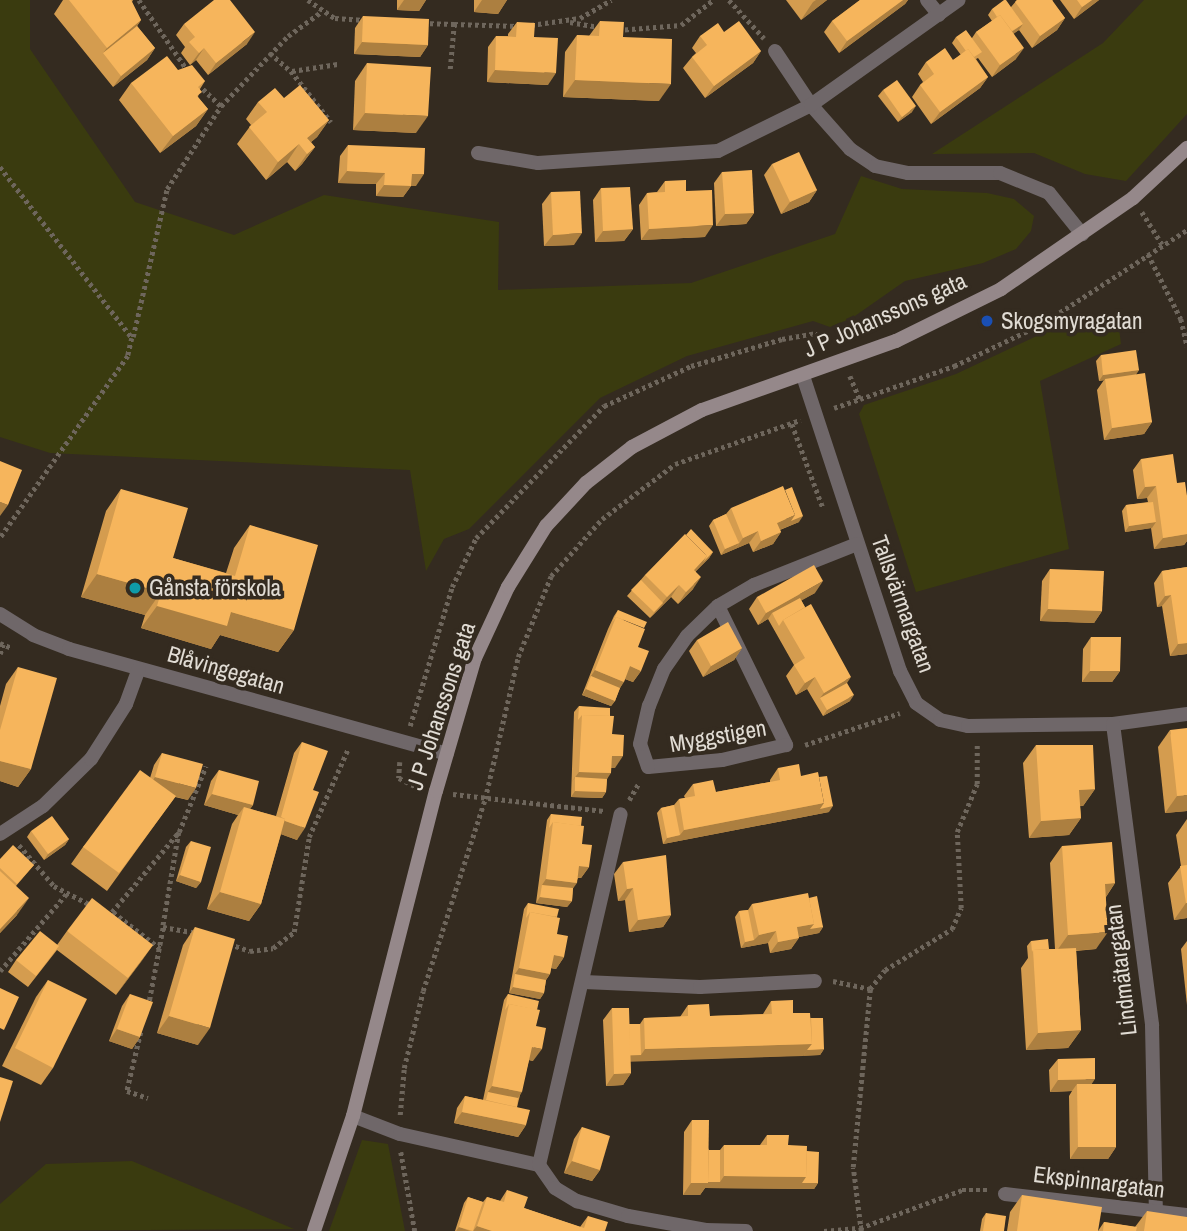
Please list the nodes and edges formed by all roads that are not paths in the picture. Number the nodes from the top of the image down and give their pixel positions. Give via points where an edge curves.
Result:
1 (927, 0) edge
2 (959, 0) edge
3 (939, 15) junction
4 (775, 51) road end
5 (811, 105) junction
6 (1187, 148) edge
7 (478, 153) dead end
8 (1082, 234) junction
9 (803, 376) junction
10 (857, 544) junction
11 (718, 606) junction
12 (0, 614) edge
13 (139, 670) junction
14 (1187, 714) edge
15 (1113, 724) junction
16 (447, 754) junction
17 (621, 814) road end
18 (4, 831) edge
19 (816, 981) road end
20 (584, 982) junction
21 (353, 1116) junction
22 (539, 1165) junction
23 (1005, 1194) road end
24 (1156, 1211) junction
25 (1187, 1215) edge
26 (314, 1231) edge
27 (746, 1231) edge

1 - 3 street
2 - 3 street
3 - 5 street
4 - 5 street
5 - 7 street via 718,151 538,163
5 - 8 street via 850,149 875,166 908,173 1000,173 1049,193
6 - 8 street, J P Johanssons gata via 1133,198
8 - 9 street, J P Johanssons gata via 1000,289 895,341
9 - 10 street, Tallsvärmargatan
9 - 16 street, J P Johanssons gata via 702,410 632,447 586,483 546,526 508,587 475,658
10 - 11 street, Myggstigen via 754,584
10 - 15 street, Tallsvärmargatan via 900,671 916,703 932,714 968,726
11 - 11 street, Myggstigen via 687,636 664,669 640,744 648,767 722,760 786,745
12 - 13 street, Blåvingegatan via 33,635
13 - 16 street, Blåvingegatan
13 - 18 street via 126,704 91,759 43,806
14 - 15 street, Tallsvärmargatan
15 - 24 street, Lindmätargatan via 1152,1025
16 - 21 street, J P Johanssons gata
17 - 20 street
19 - 20 street via 700,987
20 - 22 street
21 - 22 street via 400,1134
21 - 26 street, J P Johanssons gata
22 - 27 street via 555,1188 577,1201 706,1230
23 - 24 street, Ekspinnargatan
24 - 25 street, Ekspinnargatan

